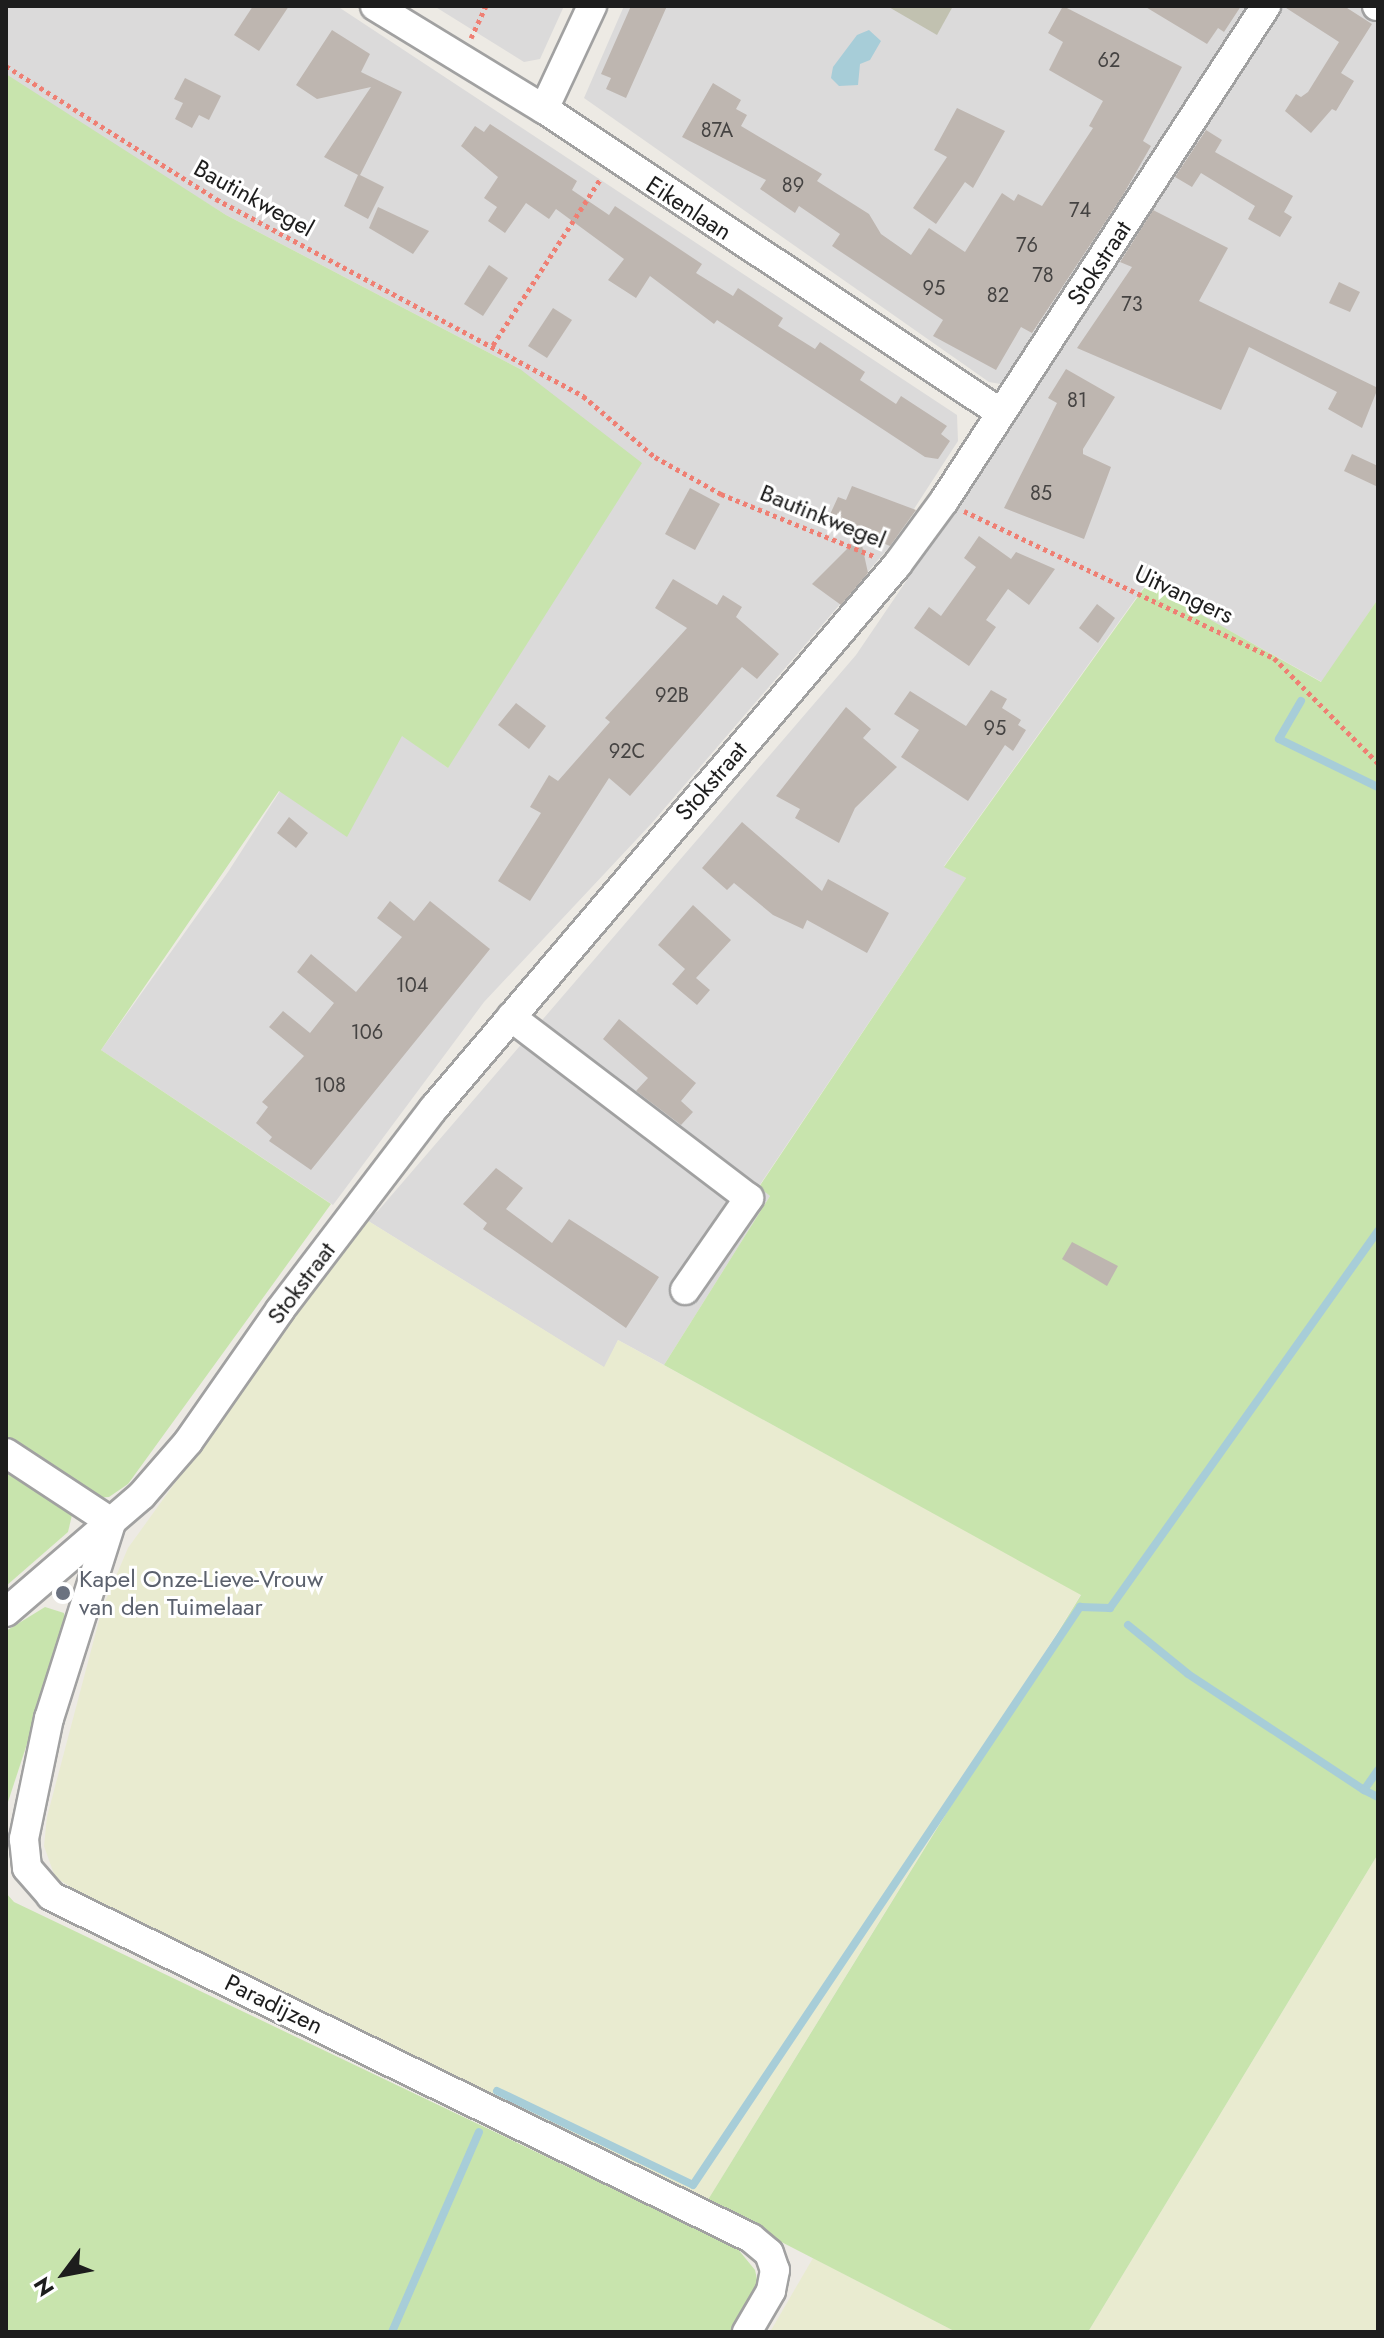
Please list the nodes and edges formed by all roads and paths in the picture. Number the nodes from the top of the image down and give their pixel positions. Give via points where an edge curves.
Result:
1 (375, 6) edge
2 (592, 6) edge
3 (1266, 6) edge
4 (6, 66) edge
5 (544, 109) junction
6 (614, 158) junction
7 (493, 345) junction
8 (1001, 413) junction
9 (944, 501) junction
10 (897, 565) junction
11 (1378, 763) edge
12 (511, 1017) junction
13 (685, 1290) dead end
14 (6, 1453) edge
15 (111, 1522) junction
16 (6, 1612) edge
17 (747, 2332) edge

1 - 5 street, Eikenlaan
2 - 5 street
3 - 8 street, Stokstraat
4 - 7 path, Bautinkwegel via 216,199
5 - 6 street, Eikenlaan
6 - 7 path
6 - 8 street, Eikenlaan
7 - 10 path, Bautinkwegel via 583,396 655,457 721,494
8 - 9 street, Stokstraat
9 - 10 street, Stokstraat
9 - 11 path, Uitvangers via 1274,658
10 - 12 street, Stokstraat
12 - 13 street via 749,1198
12 - 15 street, Stokstraat via 280,1310 188,1442
14 - 15 street
15 - 16 street, Stokstraat
15 - 17 street, Paradijzen via 49,1718 24,1839 27,1868 51,1896 751,2238 769,2253 775,2270 771,2291

